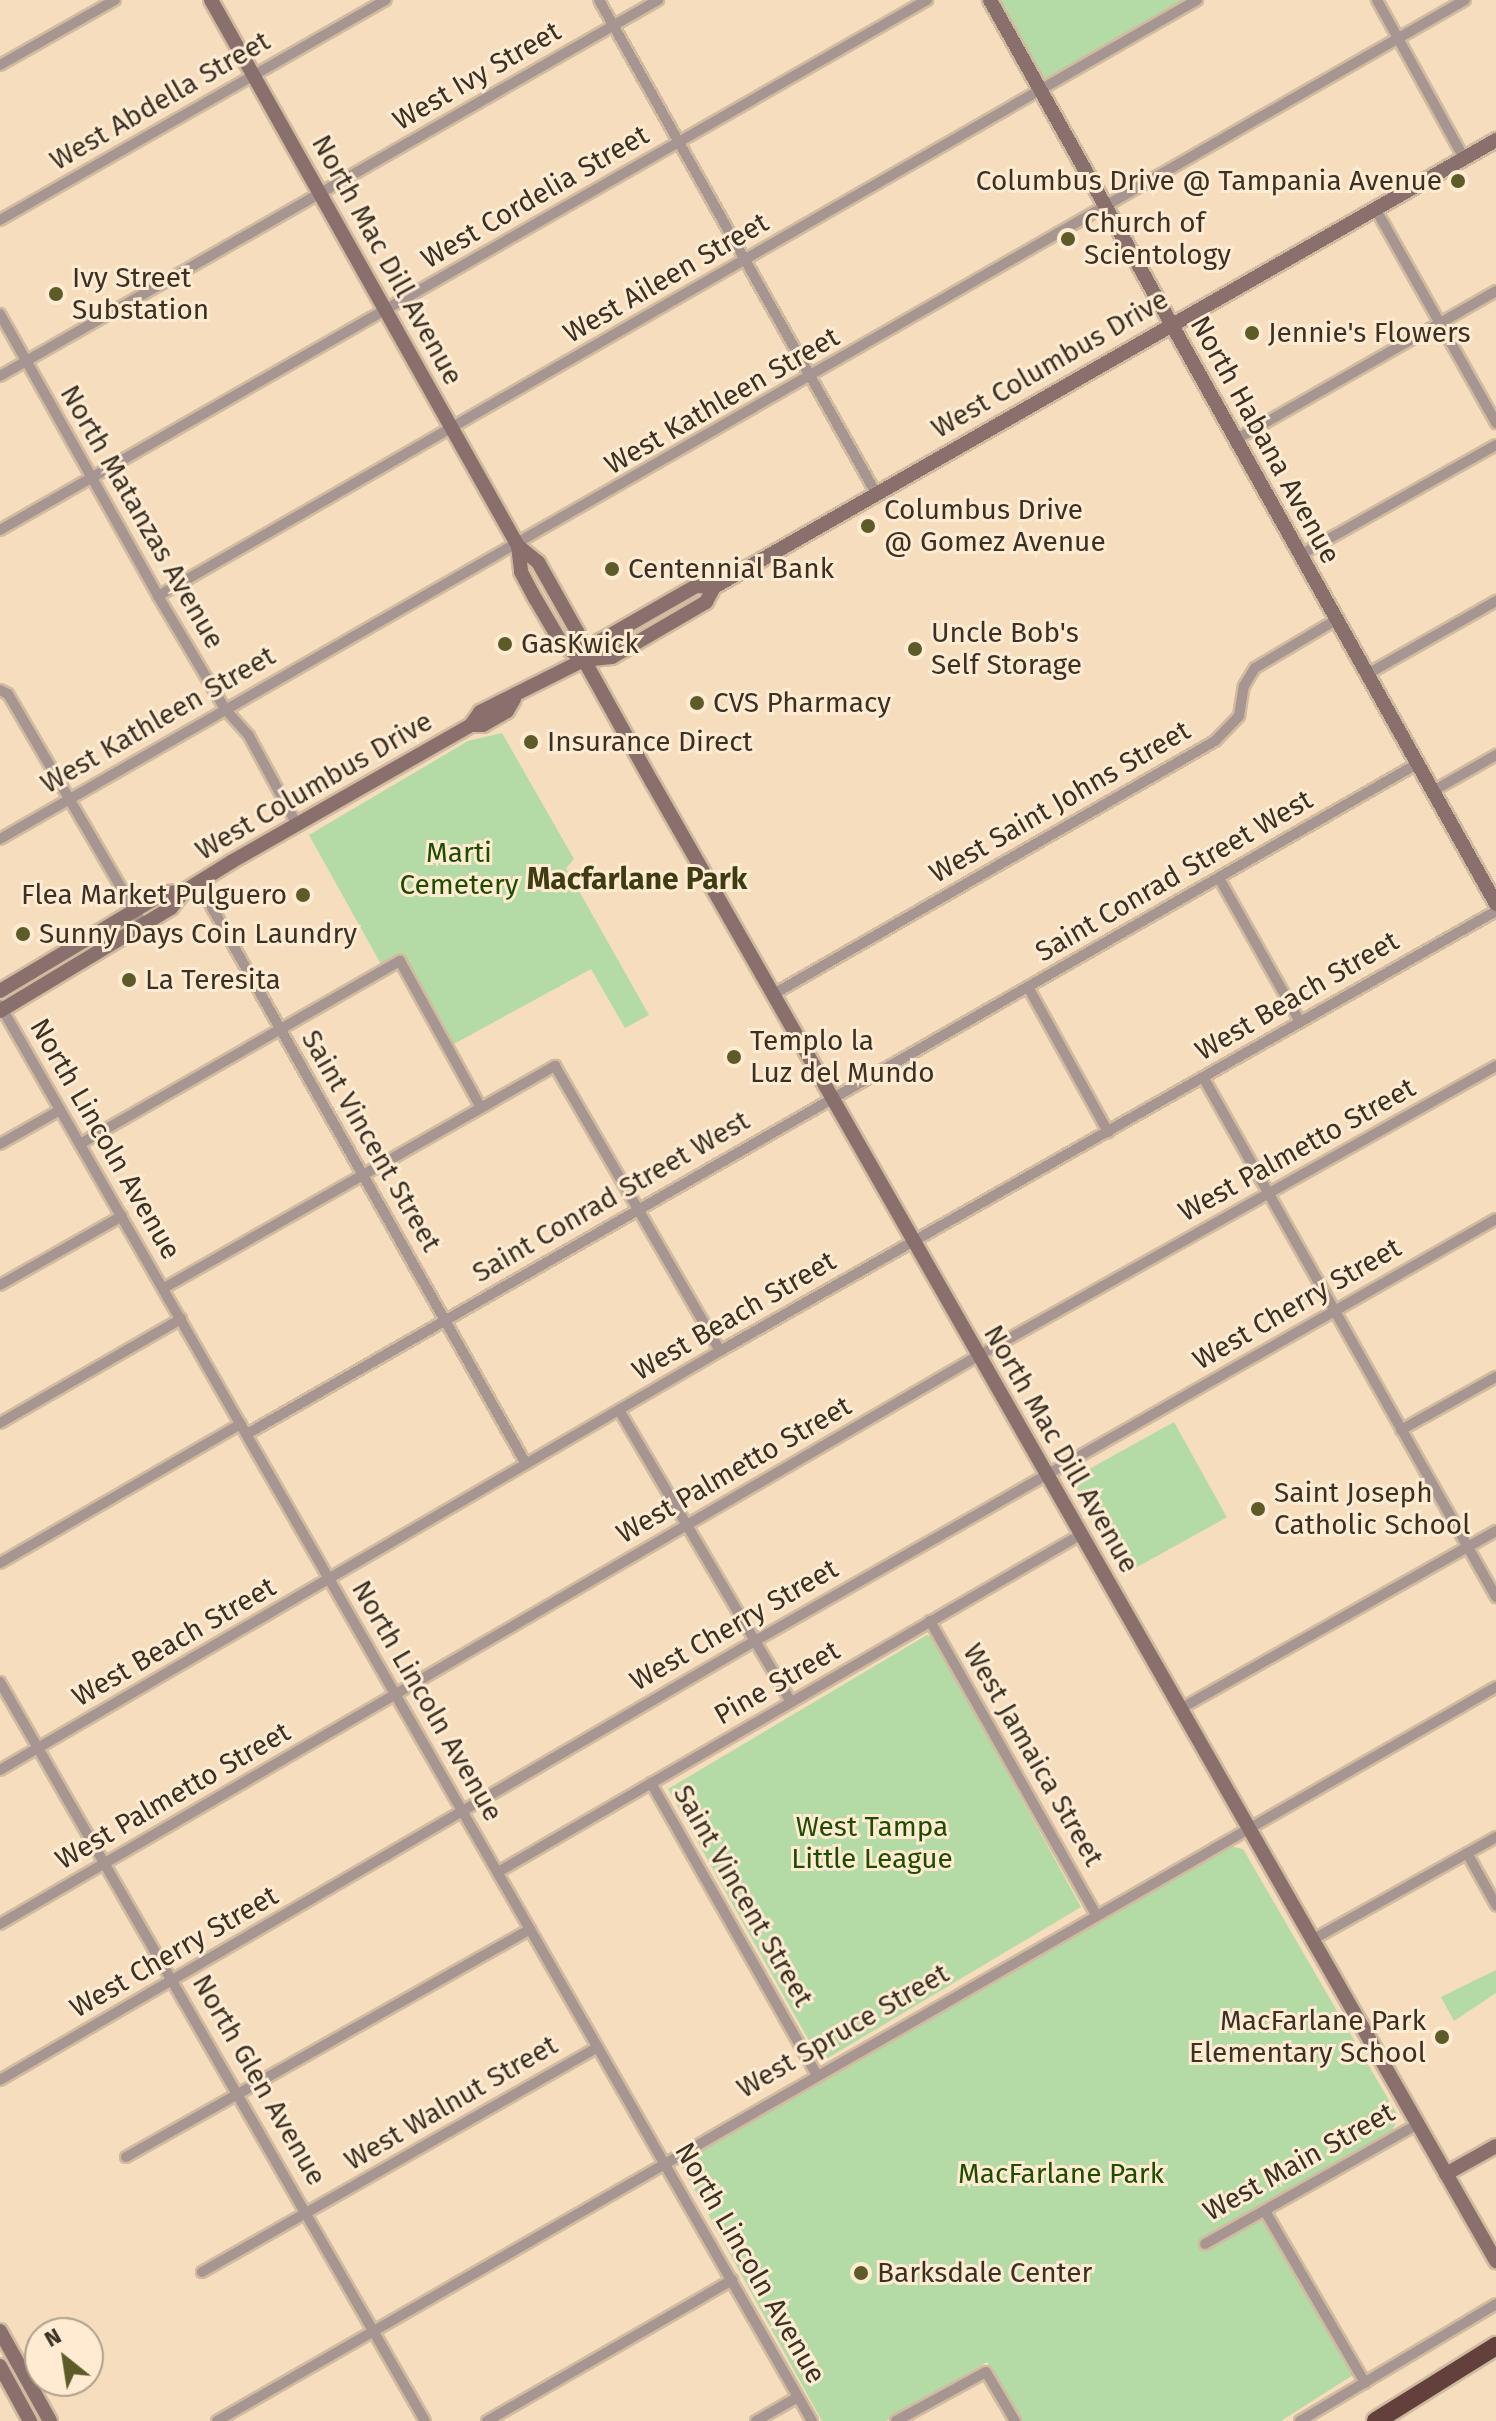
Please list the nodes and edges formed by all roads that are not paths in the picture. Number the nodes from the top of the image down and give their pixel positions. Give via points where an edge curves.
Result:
1 (115, 0) edge
2 (211, 0) edge
3 (386, 0) edge
4 (599, 0) edge
5 (658, 0) edge
6 (927, 0) edge
7 (990, 0) edge
8 (1197, 0) edge
9 (1377, 0) edge
10 (1465, 0) edge
11 (613, 26) junction
12 (1399, 38) junction
13 (0, 65) edge
14 (254, 75) junction
15 (1041, 91) junction
16 (1496, 140) edge
17 (679, 143) junction
18 (1464, 158) junction
19 (319, 193) junction
20 (1105, 206) junction
21 (1375, 208) junction
22 (0, 220) edge
23 (746, 260) junction
24 (1496, 291) edge
25 (385, 311) junction
26 (0, 314) edge
27 (1440, 323) junction
28 (1171, 324) junction
29 (26, 360) junction
30 (0, 376) edge
31 (812, 377) junction
32 (1496, 423) edge
33 (452, 428) junction
34 (1235, 440) junction
35 (1496, 445) edge
36 (92, 478) junction
37 (877, 495) junction
38 (0, 530) edge
39 (518, 546) junction
40 (1300, 555) junction
41 (158, 596) junction
42 (1496, 601) edge
43 (1336, 620) junction
44 (584, 660) junction
45 (1366, 675) junction
46 (4, 692) edge
47 (225, 709) junction
48 (1496, 755) edge
49 (1417, 764) junction
50 (1433, 791) junction
51 (69, 797) junction
52 (296, 823) junction
53 (0, 839) edge
54 (1219, 878) junction
55 (198, 883) junction
56 (183, 892) junction
57 (1496, 904) edge
58 (135, 910) junction
59 (1496, 911) edge
60 (143, 925) junction
61 (1028, 987) junction
62 (0, 991) edge
63 (772, 995) junction
64 (1, 1009) edge
65 (1300, 1022) junction
66 (280, 1030) junction
67 (1496, 1066) edge
68 (1203, 1077) junction
69 (832, 1099) junction
70 (481, 1108) junction
71 (60, 1110) junction
72 (1108, 1132) junction
73 (0, 1144) edge
74 (80, 1144) junction
75 (363, 1175) junction
76 (1269, 1193) junction
77 (639, 1208) junction
78 (122, 1216) junction
79 (1496, 1219) edge
80 (913, 1241) junction
81 (0, 1285) edge
82 (164, 1288) junction
83 (1335, 1310) junction
84 (181, 1319) junction
85 (446, 1320) junction
86 (720, 1351) junction
87 (978, 1356) junction
88 (1496, 1377) edge
89 (619, 1410) junction
90 (0, 1423) edge
91 (241, 1424) junction
92 (1401, 1430) junction
93 (247, 1434) junction
94 (526, 1464) junction
95 (1046, 1474) junction
96 (686, 1524) junction
97 (1496, 1531) edge
98 (1080, 1535) junction
99 (1468, 1547) junction
100 (0, 1563) edge
101 (330, 1580) junction
102 (1496, 1597) edge
103 (930, 1621) junction
104 (755, 1641) junction
105 (0, 1682) edge
106 (1496, 1687) edge
107 (395, 1694) junction
108 (791, 1702) junction
109 (1180, 1709) junction
110 (39, 1748) junction
111 (0, 1770) edge
112 (651, 1783) junction
113 (462, 1811) junction
114 (1248, 1827) junction
115 (1496, 1837) edge
116 (1467, 1853) junction
117 (106, 1863) junction
118 (498, 1872) junction
119 (1496, 1905) edge
120 (1095, 1913) junction
121 (0, 1924) edge
122 (530, 1929) junction
123 (1312, 1940) junction
124 (175, 1981) junction
125 (598, 2047) junction
126 (817, 2075) junction
127 (0, 2080) edge
128 (240, 2095) junction
129 (1418, 2124) junction
130 (1496, 2146) edge
131 (126, 2157) dead end
132 (664, 2162) junction
133 (1446, 2174) junction
134 (1265, 2211) junction
135 (307, 2213) junction
136 (1205, 2244) dead end
137 (1496, 2261) edge
138 (202, 2272) dead end
139 (732, 2280) junction
140 (1496, 2304) edge
141 (375, 2330) junction
142 (0, 2331) edge
143 (1496, 2346) edge
144 (0, 2366) edge
145 (1365, 2383) junction
146 (798, 2397) junction
147 (30, 2421) edge
148 (50, 2421) edge
149 (217, 2421) edge
150 (425, 2421) edge
151 (487, 2421) edge
152 (756, 2421) edge
153 (812, 2421) edge
154 (896, 2421) edge
155 (1015, 2421) edge
156 (1300, 2421) edge
157 (1376, 2421) edge

1 - 13 street
2 - 14 street, North Mac Dill Avenue
3 - 14 street, West Abdella Street
4 - 11 street
5 - 11 street, West Ivy Street
6 - 17 street, West Cordelia Street
7 - 15 street, North Habana Avenue
8 - 15 street, West Aileen Street
9 - 12 street
10 - 12 street, West Kathleen Street
11 - 17 street
11 - 19 street, West Ivy Street
12 - 18 street
12 - 20 street, West Kathleen Street
14 - 19 street, North Mac Dill Avenue
14 - 22 street, West Abdella Street
15 - 20 street, North Habana Avenue
15 - 23 street, West Aileen Street
16 - 18 street, West Columbus Drive
17 - 23 street
17 - 25 street, West Cordelia Street
18 - 21 street, West Columbus Drive
19 - 25 street, North Mac Dill Avenue
19 - 29 street, West Ivy Street
20 - 28 street, North Habana Avenue
20 - 31 street, West Kathleen Street
21 - 27 street
21 - 28 street, West Columbus Drive
23 - 31 street
23 - 33 street, West Aileen Street
24 - 27 street
25 - 33 street, North Mac Dill Avenue
25 - 36 street, West Cordelia Street
26 - 29 street, North Matanzas Avenue
27 - 32 street
27 - 34 street
28 - 34 street, North Habana Avenue
28 - 37 street, West Columbus Drive
29 - 30 street, West Ivy Street
29 - 36 street, North Matanzas Avenue
31 - 37 street
31 - 39 street, West Kathleen Street
33 - 39 street, North Mac Dill Avenue
33 - 41 street, West Aileen Street
34 - 40 street, North Habana Avenue
35 - 40 street
36 - 38 street, West Cordelia Street
36 - 41 street, North Matanzas Avenue
37 - 44 street, West Columbus Drive via 714,587 706,602 612,657
39 - 44 street, North Mac Dill Avenue via 521,572 555,633
39 - 47 street, West Kathleen Street
40 - 43 street, North Habana Avenue
41 - 47 street, North Matanzas Avenue
42 - 45 street
43 - 45 street, North Habana Avenue
43 - 63 street, West Saint Johns Street via 1255,668 1244,686 1239,716 1215,741
44 - 52 street, West Columbus Drive via 480,712 471,725
44 - 63 street, North Mac Dill Avenue
45 - 49 street, North Habana Avenue
46 - 51 street
47 - 51 street, West Kathleen Street
47 - 52 street, North Matanzas Avenue via 249,736
48 - 50 street
49 - 50 street, North Habana Avenue
49 - 54 street, Saint Conrad Street West
50 - 57 street, North Habana Avenue
51 - 53 street, West Kathleen Street
51 - 58 street
52 - 55 street, West Columbus Drive
54 - 61 street, Saint Conrad Street West
54 - 65 street
55 - 56 street, West Columbus Drive
55 - 66 street, Saint Vincent Street
56 - 58 street, West Columbus Drive via 164,893
56 - 60 street, West Columbus Drive via 171,908
58 - 60 street
58 - 62 street, West Columbus Drive
59 - 65 street, West Beach Street
60 - 64 street, West Columbus Drive
61 - 69 street, Saint Conrad Street West
61 - 72 street
63 - 69 street, North Mac Dill Avenue
64 - 71 street, North Lincoln Avenue
65 - 68 street, West Beach Street
66 - 70 street via 400,961
66 - 74 street
66 - 75 street, Saint Vincent Street
67 - 76 street, West Palmetto Street
68 - 72 street, West Beach Street
68 - 76 street
69 - 77 street, Saint Conrad Street West
69 - 80 street, North Mac Dill Avenue
70 - 75 street
70 - 77 street via 555,1066
71 - 73 street
71 - 74 street, North Lincoln Avenue
72 - 80 street, West Beach Street
74 - 78 street, North Lincoln Avenue
75 - 82 street
75 - 85 street, Saint Vincent Street
76 - 83 street
76 - 87 street, West Palmetto Street
77 - 85 street, Saint Conrad Street West
77 - 86 street
78 - 81 street
78 - 82 street, North Lincoln Avenue
79 - 83 street, West Cherry Street
80 - 86 street, West Beach Street
80 - 87 street, North Mac Dill Avenue
82 - 84 street, North Lincoln Avenue
83 - 92 street
83 - 95 street, West Cherry Street
84 - 90 street
84 - 91 street, North Lincoln Avenue
85 - 93 street, Saint Conrad Street West
85 - 94 street, Saint Vincent Street
86 - 89 street, West Beach Street
87 - 95 street, North Mac Dill Avenue
87 - 96 street, West Palmetto Street
88 - 92 street
89 - 94 street, West Beach Street
89 - 96 street
91 - 93 street, North Lincoln Avenue
91 - 100 street
92 - 99 street
93 - 101 street, North Lincoln Avenue
94 - 101 street, West Beach Street
95 - 98 street, North Mac Dill Avenue
95 - 104 street, West Cherry Street
96 - 104 street
96 - 107 street, West Palmetto Street
97 - 99 street
98 - 103 street, Pine Street
98 - 109 street, North Mac Dill Avenue
99 - 102 street
99 - 109 street
101 - 107 street, North Lincoln Avenue
101 - 110 street, West Beach Street
103 - 108 street, Pine Street
103 - 120 street, West Jamaica Street
104 - 108 street
104 - 113 street, West Cherry Street
105 - 110 street, North Glen Avenue
106 - 114 street, West Spruce Street
107 - 113 street, North Lincoln Avenue
107 - 117 street, West Palmetto Street
108 - 112 street, Pine Street
109 - 114 street, North Mac Dill Avenue
110 - 111 street, West Beach Street
110 - 117 street, North Glen Avenue
112 - 118 street, Pine Street
112 - 126 street, Saint Vincent Street
113 - 118 street, North Lincoln Avenue
113 - 124 street, West Cherry Street
114 - 120 street, West Spruce Street
114 - 123 street, North Mac Dill Avenue
115 - 116 street
116 - 119 street
116 - 123 street
117 - 121 street, West Palmetto Street
117 - 124 street, North Glen Avenue
118 - 122 street, North Lincoln Avenue
120 - 126 street, West Spruce Street
122 - 125 street, North Lincoln Avenue
122 - 128 street
123 - 129 street, North Mac Dill Avenue
124 - 127 street, West Cherry Street
124 - 128 street, North Glen Avenue
125 - 132 street, North Lincoln Avenue
125 - 135 street, West Walnut Street
126 - 132 street, West Spruce Street
128 - 131 street
128 - 135 street, North Glen Avenue
129 - 133 street, North Mac Dill Avenue
129 - 134 street, West Main Street
130 - 133 street
132 - 139 street, North Lincoln Avenue
132 - 141 street, West Spruce Street
133 - 137 street, North Mac Dill Avenue
134 - 136 street, West Main Street
134 - 145 street
135 - 138 street, West Walnut Street
135 - 141 street, North Glen Avenue
139 - 146 street, North Lincoln Avenue
139 - 151 street
140 - 145 street
141 - 149 street, West Spruce Street
141 - 150 street, North Glen Avenue
142 - 148 street
143 - 157 highway
144 - 147 street
145 - 156 street
146 - 152 street
146 - 153 street, North Lincoln Avenue
154 - 155 street via 986,2372

